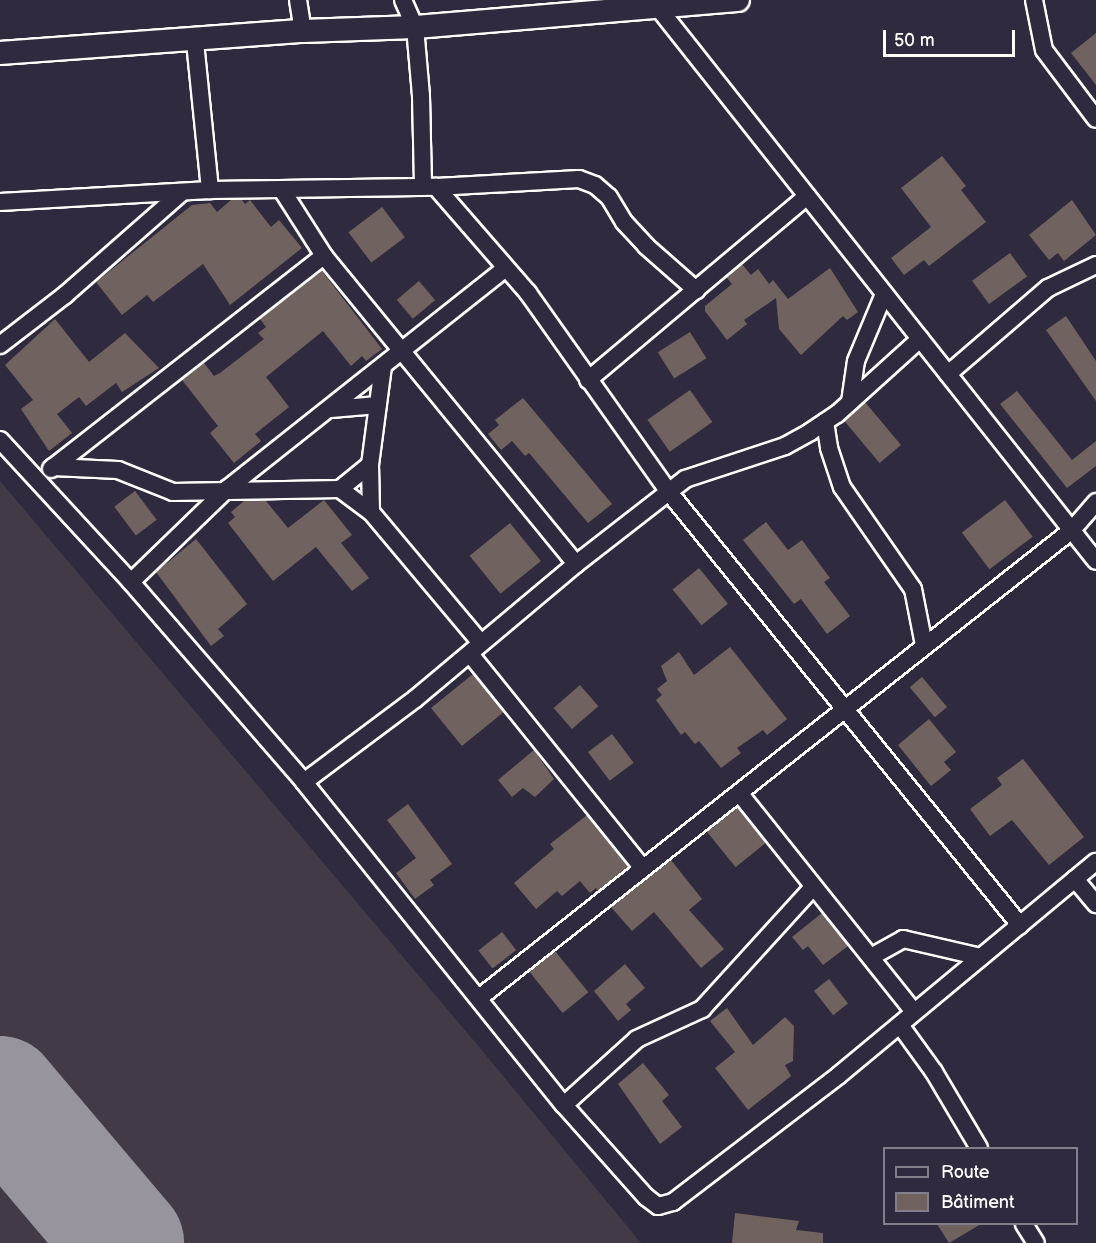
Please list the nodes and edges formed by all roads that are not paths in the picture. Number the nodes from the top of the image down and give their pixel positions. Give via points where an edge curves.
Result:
1 (298, 0) edge
2 (403, 0) edge
3 (738, 0) edge
4 (1034, 0) edge
5 (654, 2) edge
6 (415, 27) junction
7 (303, 31) junction
8 (195, 42) junction
9 (0, 53) edge
10 (1096, 118) edge
11 (429, 187) junction
12 (210, 190) junction
13 (282, 190) junction
14 (180, 194) junction
15 (807, 196) junction
16 (0, 202) edge
17 (324, 256) junction
18 (1096, 265) edge
19 (505, 269) junction
20 (696, 290) junction
21 (884, 294) junction
22 (1, 339) edge
23 (920, 339) junction
24 (402, 352) junction
25 (383, 366) junction
26 (948, 374) junction
27 (588, 380) junction
28 (850, 402) junction
29 (378, 405) junction
30 (331, 409) junction
31 (825, 423) junction
32 (0, 440) edge
33 (370, 465) junction
34 (53, 467) junction
35 (37, 481) junction
36 (227, 489) junction
37 (340, 489) junction
38 (668, 491) junction
39 (1096, 502) edge
40 (371, 512) junction
41 (1072, 530) junction
42 (1096, 561) edge
43 (576, 564) junction
44 (131, 582) junction
45 (924, 645) junction
46 (476, 648) junction
47 (846, 706) junction
48 (304, 782) junction
49 (740, 794) junction
50 (1096, 862) edge
51 (642, 867) junction
52 (1075, 879) junction
53 (813, 887) junction
54 (1096, 904) edge
55 (1020, 925) junction
56 (871, 957) junction
57 (981, 957) junction
58 (479, 998) junction
59 (914, 1012) junction
60 (900, 1025) junction
61 (564, 1105) junction
62 (978, 1147) edge
63 (1025, 1225) edge
64 (1036, 1243) edge

1 - 7 street
2 - 6 street
3 - 5 street
4 - 10 street via 1044,50
5 - 6 street
5 - 15 street
6 - 7 street
6 - 11 street
7 - 8 street
8 - 9 street
8 - 12 street
11 - 13 street
11 - 19 street
11 - 20 street via 559,178 595,185 609,197 624,222 646,246
12 - 13 street
12 - 14 street
13 - 17 street
14 - 16 street
14 - 22 street via 65,295
15 - 20 street
15 - 21 street
17 - 24 street
17 - 34 street
18 - 26 street via 1048,288
19 - 24 street
19 - 27 street via 528,293
20 - 27 street
21 - 23 street
21 - 28 street via 856,361
23 - 26 street
23 - 28 street
24 - 25 street
24 - 43 street
25 - 29 street
25 - 30 street
26 - 41 street
27 - 38 street
28 - 31 street
29 - 30 street
29 - 33 street
30 - 36 street
31 - 38 street via 785,446 702,471
31 - 45 street via 828,448 842,487 914,589
32 - 35 street
33 - 37 street
33 - 40 street
34 - 35 street
34 - 36 street via 118,470 173,492
35 - 44 street
36 - 37 street
36 - 44 street
37 - 40 street
38 - 43 street
38 - 47 street
39 - 41 street
40 - 46 street
41 - 42 street
41 - 45 street
43 - 46 street
44 - 48 street
45 - 47 street
46 - 48 street
46 - 51 street
47 - 49 street
47 - 55 street
48 - 58 street
49 - 51 street
49 - 53 street
50 - 52 street
51 - 58 street
52 - 54 street
52 - 55 street
53 - 56 street
53 - 61 street via 702,1009 638,1040
55 - 57 street
56 - 57 street via 903,939
56 - 59 street
57 - 59 street
58 - 61 street
59 - 60 street
60 - 61 street via 666,1206 645,1197
60 - 62 street via 934,1072
63 - 64 street

